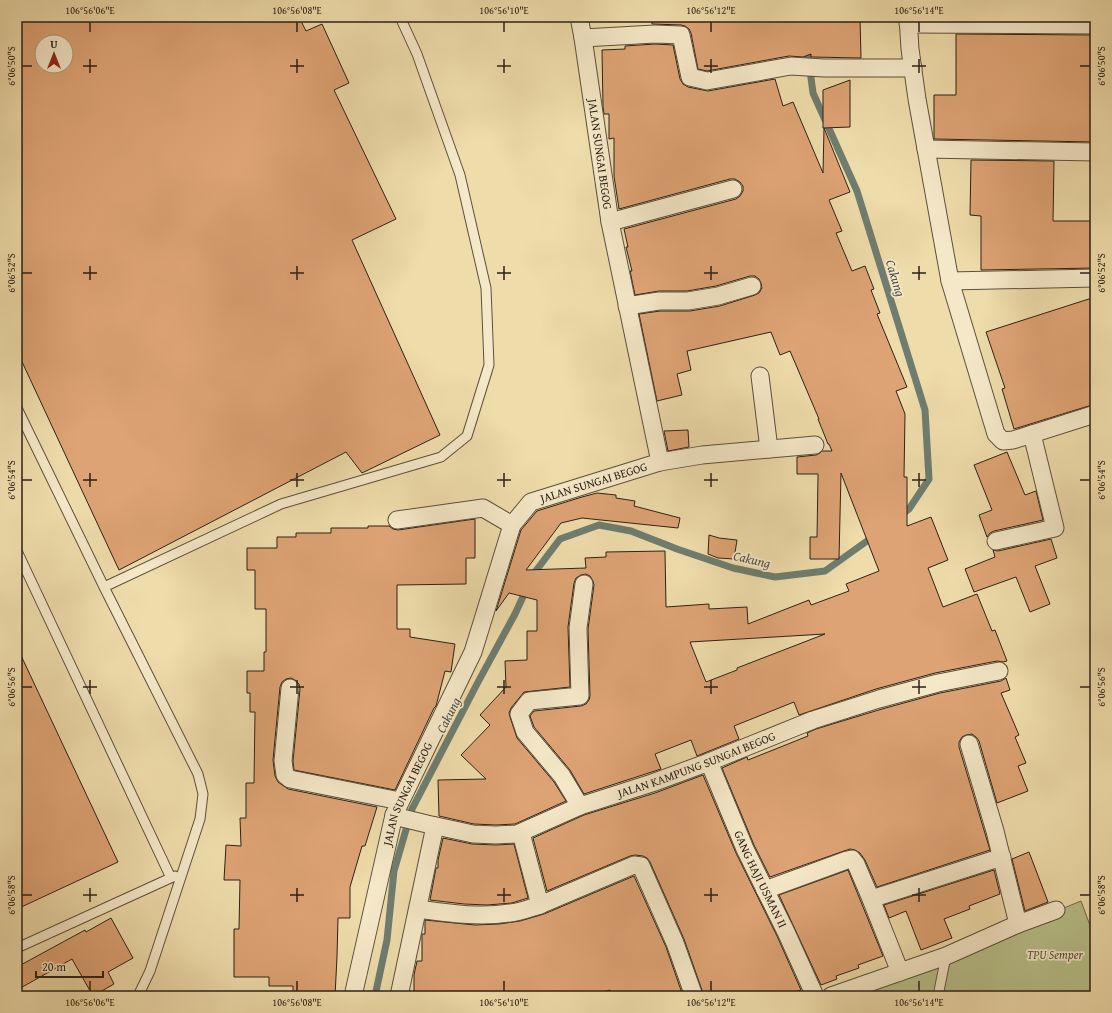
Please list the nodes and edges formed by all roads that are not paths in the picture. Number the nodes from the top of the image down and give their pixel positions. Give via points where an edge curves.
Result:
1 (400, 17) edge
2 (579, 17) edge
3 (908, 20) edge
4 (1095, 25) edge
5 (583, 38) junction
6 (913, 68) junction
7 (926, 149) junction
8 (1095, 152) edge
9 (733, 188) dead end
10 (610, 222) junction
11 (1095, 278) edge
12 (950, 281) junction
13 (752, 286) dead end
14 (627, 306) junction
15 (760, 376) dead end
16 (17, 408) edge
17 (1095, 414) edge
18 (1034, 442) junction
19 (815, 445) dead end
20 (769, 449) junction
21 (660, 462) junction
22 (397, 520) dead end
23 (512, 525) junction
24 (996, 541) dead end
25 (17, 551) edge
26 (584, 584) dead end
27 (104, 587) junction
28 (999, 671) dead end
29 (290, 688) dead end
30 (969, 744) dead end
31 (709, 762) junction
32 (580, 806) junction
33 (397, 811) junction
34 (431, 825) junction
35 (521, 833) junction
36 (1002, 856) junction
37 (184, 871) junction
38 (171, 878) junction
39 (765, 890) junction
40 (871, 899) junction
41 (540, 905) junction
42 (418, 909) junction
43 (1056, 910) dead end
44 (1018, 924) junction
45 (17, 948) edge
46 (946, 956) junction
47 (900, 972) junction
48 (138, 996) edge
49 (354, 996) edge
50 (399, 996) edge
51 (694, 996) edge
52 (815, 996) edge
53 (831, 996) edge
54 (938, 996) edge

1 - 27 lane via 417,54 460,176 486,288 489,365 467,436 441,457 281,504
2 - 5 street, JALAN SUNGAI BEGOG
3 - 4 street
3 - 6 street
5 - 6 street via 681,35 690,78 708,81 791,66
5 - 10 street, JALAN SUNGAI BEGOG
6 - 7 street
7 - 8 street
7 - 12 street
9 - 10 street
10 - 14 street, JALAN SUNGAI BEGOG
11 - 12 street
12 - 18 street via 996,434 1003,441
13 - 14 street via 688,302
14 - 21 street, JALAN SUNGAI BEGOG
15 - 20 street
16 - 27 lane
17 - 18 street
18 - 24 street via 1055,528
19 - 20 street
20 - 21 street
21 - 23 street, JALAN SUNGAI BEGOG via 531,502
22 - 23 street via 483,508
23 - 33 street, JALAN SUNGAI BEGOG via 473,652
25 - 38 lane
26 - 32 street via 578,628 580,696 529,701 519,714 525,732 562,776
27 - 37 lane via 198,774 203,794 200,819
28 - 31 street, JALAN KAMPUNG SUNGAI BEGOG via 938,683 813,720
29 - 33 street, JALAN KAMPUNG SUNGAI BEGOG via 282,762 285,774 290,779
30 - 36 street
31 - 32 street, JALAN KAMPUNG SUNGAI BEGOG
31 - 39 street, GANG HAJI USMAN II
32 - 35 street, JALAN KAMPUNG SUNGAI BEGOG
33 - 34 street, JALAN KAMPUNG SUNGAI BEGOG
33 - 49 street, JALAN SUNGAI BEGOG
34 - 35 street, JALAN KAMPUNG SUNGAI BEGOG via 473,834
34 - 42 street
35 - 41 street
36 - 40 street
36 - 44 street
37 - 38 lane
37 - 48 lane via 150,971
38 - 45 lane
39 - 40 street via 852,859
39 - 52 street, GANG HAJI USMAN II
40 - 47 street
41 - 42 street via 496,915 454,914
41 - 51 street via 634,865 641,866 675,943
42 - 50 street
43 - 44 street
44 - 46 street
46 - 47 street
46 - 54 lane
47 - 53 street

